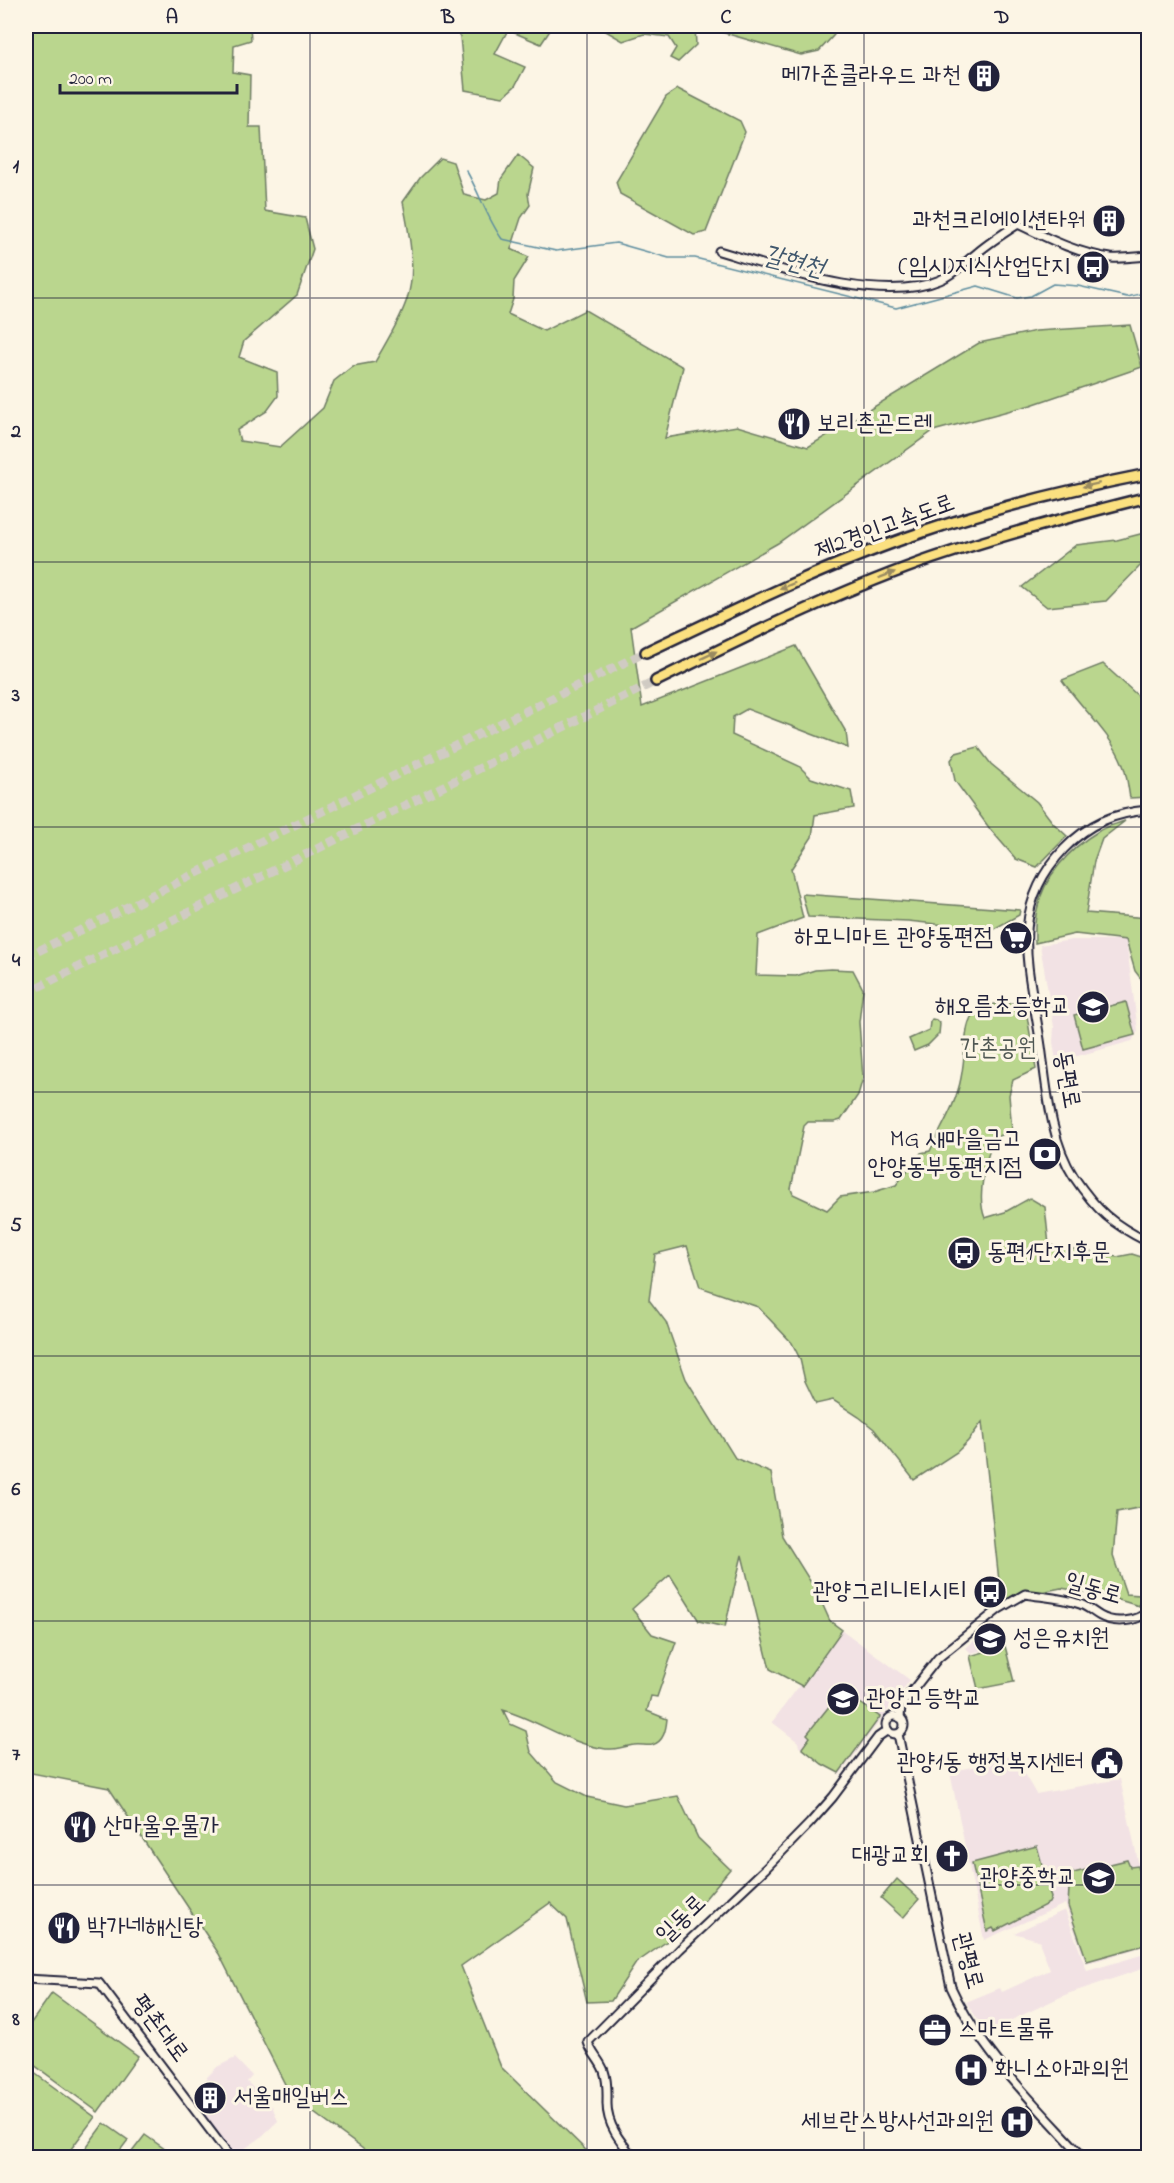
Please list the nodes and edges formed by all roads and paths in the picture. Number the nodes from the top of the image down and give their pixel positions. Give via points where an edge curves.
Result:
1 (720, 251) dead end
2 (1149, 256) edge
3 (1149, 474) edge
4 (1149, 497) edge
5 (646, 652) tunnel mouth
6 (656, 681) tunnel mouth
7 (1149, 810) edge
8 (1149, 1242) edge
9 (1149, 1611) edge
10 (900, 1718) junction
11 (888, 1730) junction
12 (898, 1734) junction
13 (26, 1979) edge
14 (231, 2157) edge
15 (634, 2157) edge
16 (1084, 2157) edge

1 - 2 street via 849,285 901,288 947,276 1018,224 1082,251 1112,258
3 -> 5 highway, 제2경인고속도로 via 1017,503 923,532 787,586
6 -> 4 highway, 제2경인고속도로 via 774,623 921,562 1050,521
7 - 8 street, 동편로 via 1125,812 1103,820 1070,842 1034,891 1026,929 1045,1078 1063,1156 1101,1213
9 - 10 street, 일동로 via 1123,1621 1102,1617 1080,1604 1025,1594 938,1658 901,1705
10 - 11 street via 889,1719
10 - 12 street via 904,1728
11 - 12 street
11 - 15 street, 일동로 via 878,1737 810,1823 588,2042 604,2070 611,2125
12 - 16 street, 관평로 via 951,1987 968,2022 988,2049
13 - 14 street, 평촌대로 via 99,1983

